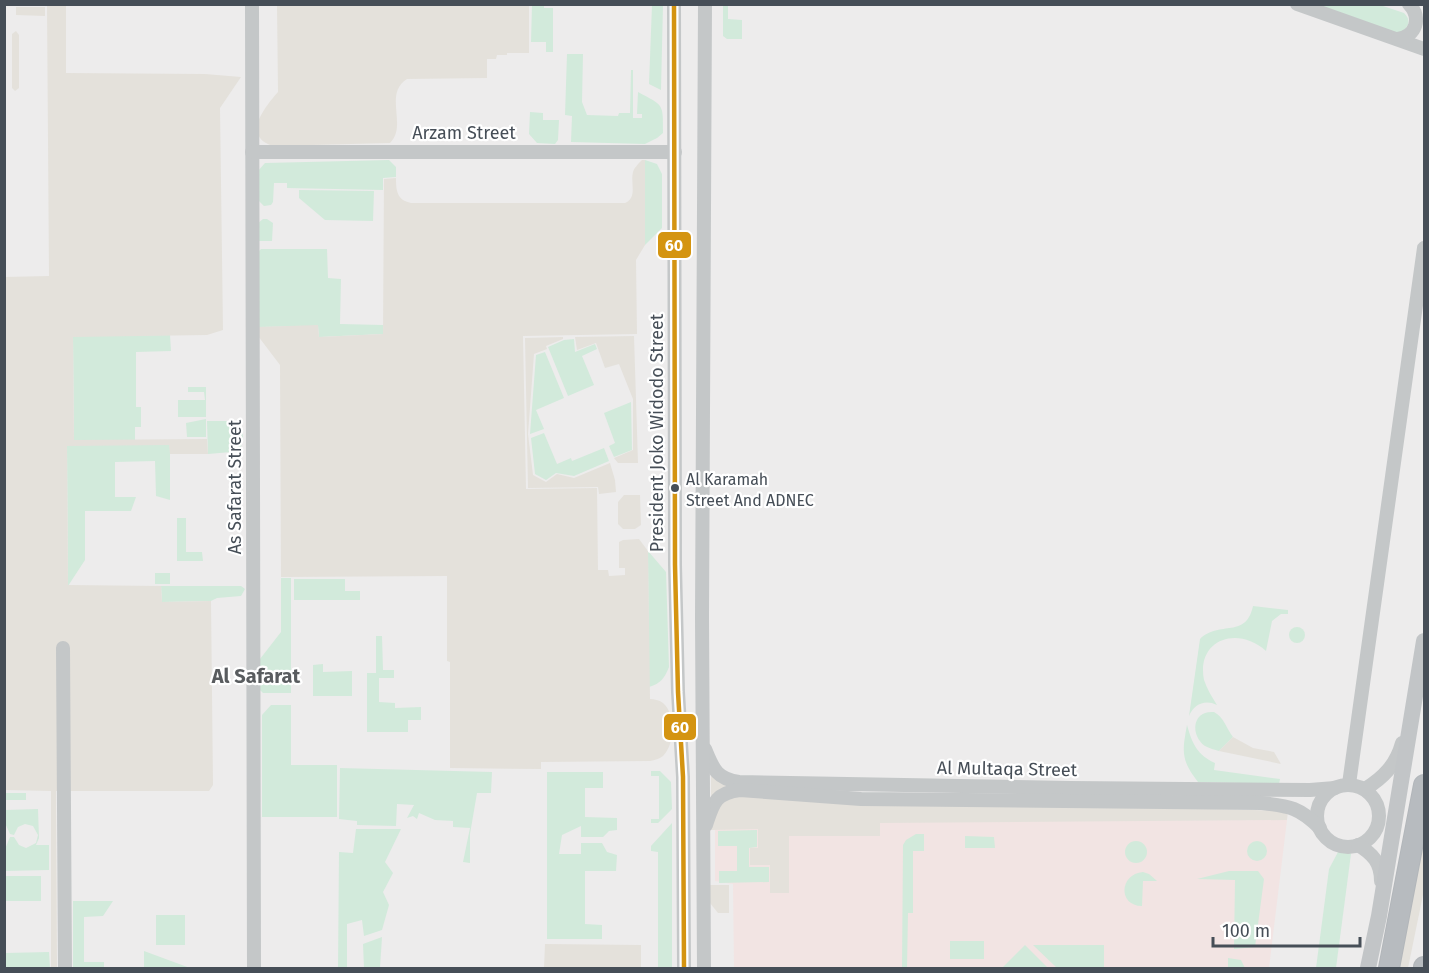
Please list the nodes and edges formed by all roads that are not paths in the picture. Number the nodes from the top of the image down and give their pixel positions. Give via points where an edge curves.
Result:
1 (252, 4) edge
2 (674, 4) edge
3 (696, 4) edge
4 (705, 4) edge
5 (1409, 4) edge
6 (1415, 4) edge
7 (1302, 5) edge
8 (1425, 8) edge
9 (1398, 39) junction
10 (1425, 49) edge
11 (252, 152) junction
12 (675, 152) junction
13 (705, 183) junction
14 (1425, 248) edge
15 (1425, 641) edge
16 (63, 648) dead end
17 (1418, 686) junction
18 (702, 741) junction
19 (1349, 784) junction
20 (1425, 785) edge
21 (1335, 788) junction
22 (1299, 789) junction
23 (1365, 789) junction
24 (1262, 803) junction
25 (1320, 828) junction
26 (703, 833) junction
27 (1358, 845) junction
28 (1379, 916) junction
29 (65, 969) edge
30 (254, 969) edge
31 (684, 969) edge
32 (704, 969) edge
33 (1368, 969) edge
34 (1389, 969) edge

1 - 11 street, As Safarat Street
2 - 12 street, President Joko Widodo Street
3 - 13 street via 698,158
4 - 13 street
5 - 9 street via 1416,14 1416,26 1409,35
6 - 8 street
7 - 9 street
9 - 10 street
11 - 12 street, Arzam Street
11 - 30 street, As Safarat Street
12 - 31 street, President Joko Widodo Street via 675,565 684,786
13 - 18 street
14 - 19 street
15 - 17 main road
16 - 29 street
17 - 23 street via 1395,762
17 - 28 main road
18 - 22 street, Al Multaqa Street via 718,775 739,782
18 - 26 street
19 - 21 street
19 - 23 street
20 - 34 highway
21 - 22 street, Al Multaqa Street
21 - 25 street via 1320,803
22 - 24 street via 1303,796 1299,801
23 - 27 street via 1377,805 1378,824 1374,833
24 - 25 street, Al Multaqa Street via 1290,806
24 - 26 street, Al Multaqa Street via 861,799 740,790 714,802
25 - 27 street via 1341,846
26 - 32 street
27 - 28 street via 1379,866
28 - 33 main road

